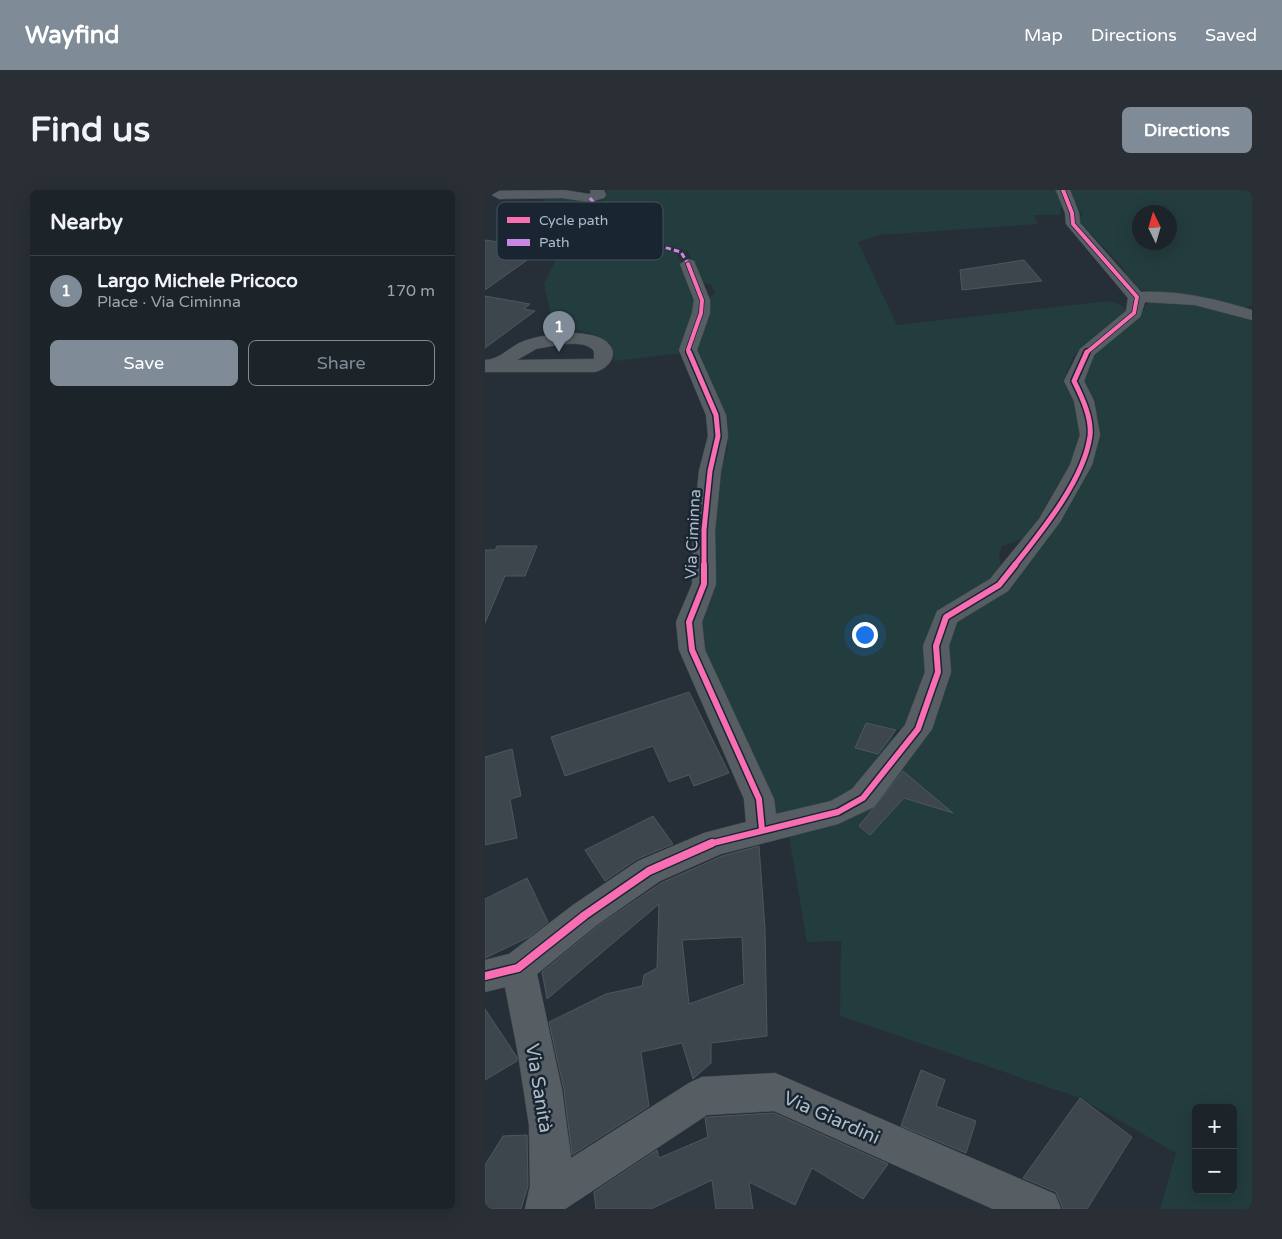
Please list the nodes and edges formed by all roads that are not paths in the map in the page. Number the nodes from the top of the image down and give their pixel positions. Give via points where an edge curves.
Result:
1 (1063, 190) edge
2 (501, 192) edge
3 (594, 194) edge
4 (485, 204) edge
5 (688, 264) dead end
6 (1137, 297) junction
7 (1251, 315) edge
8 (491, 366) edge
9 (762, 830) junction
10 (502, 972) edge
11 (547, 1202) edge
12 (1040, 1209) edge

1 - 6 street via 1073,224
2 - 3 street
2 - 4 street
5 - 9 street, Via Ciminna via 702,300 701,314 688,350 716,415 718,436 710,471 704,530 704,584 689,622 689,634 692,650 759,799
6 - 7 street via 1205,300
6 - 9 street via 1134,313 1086,353 1074,381 1084,401 1090,435 1081,465 1049,522 999,585 946,617 936,646 938,672 918,729 863,798 838,812
8 - 8 street via 595,366 603,361 604,356 602,348 592,341 574,338 551,340 530,346
9 - 10 street via 715,842 649,871
10 - 11 street, Via Sanità via 549,1132
11 - 12 street, Via Giardini via 702,1096 775,1092

